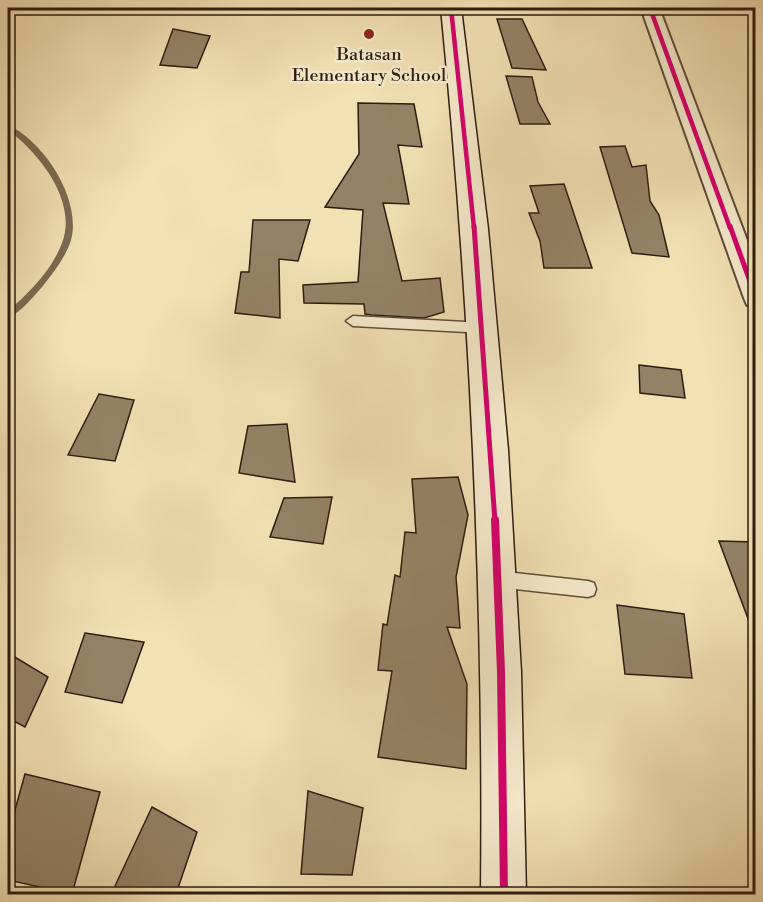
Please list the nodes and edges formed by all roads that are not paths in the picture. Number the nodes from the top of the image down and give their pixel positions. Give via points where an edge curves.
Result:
1 (451, 8) edge
2 (650, 8) edge
3 (756, 298) edge
4 (353, 321) dead end
5 (485, 328) junction
6 (497, 579) junction
7 (588, 589) dead end
8 (504, 894) edge

1 - 5 street
2 - 3 street
4 - 5 lane
5 - 6 street
6 - 7 lane
6 - 8 street via 504,742

